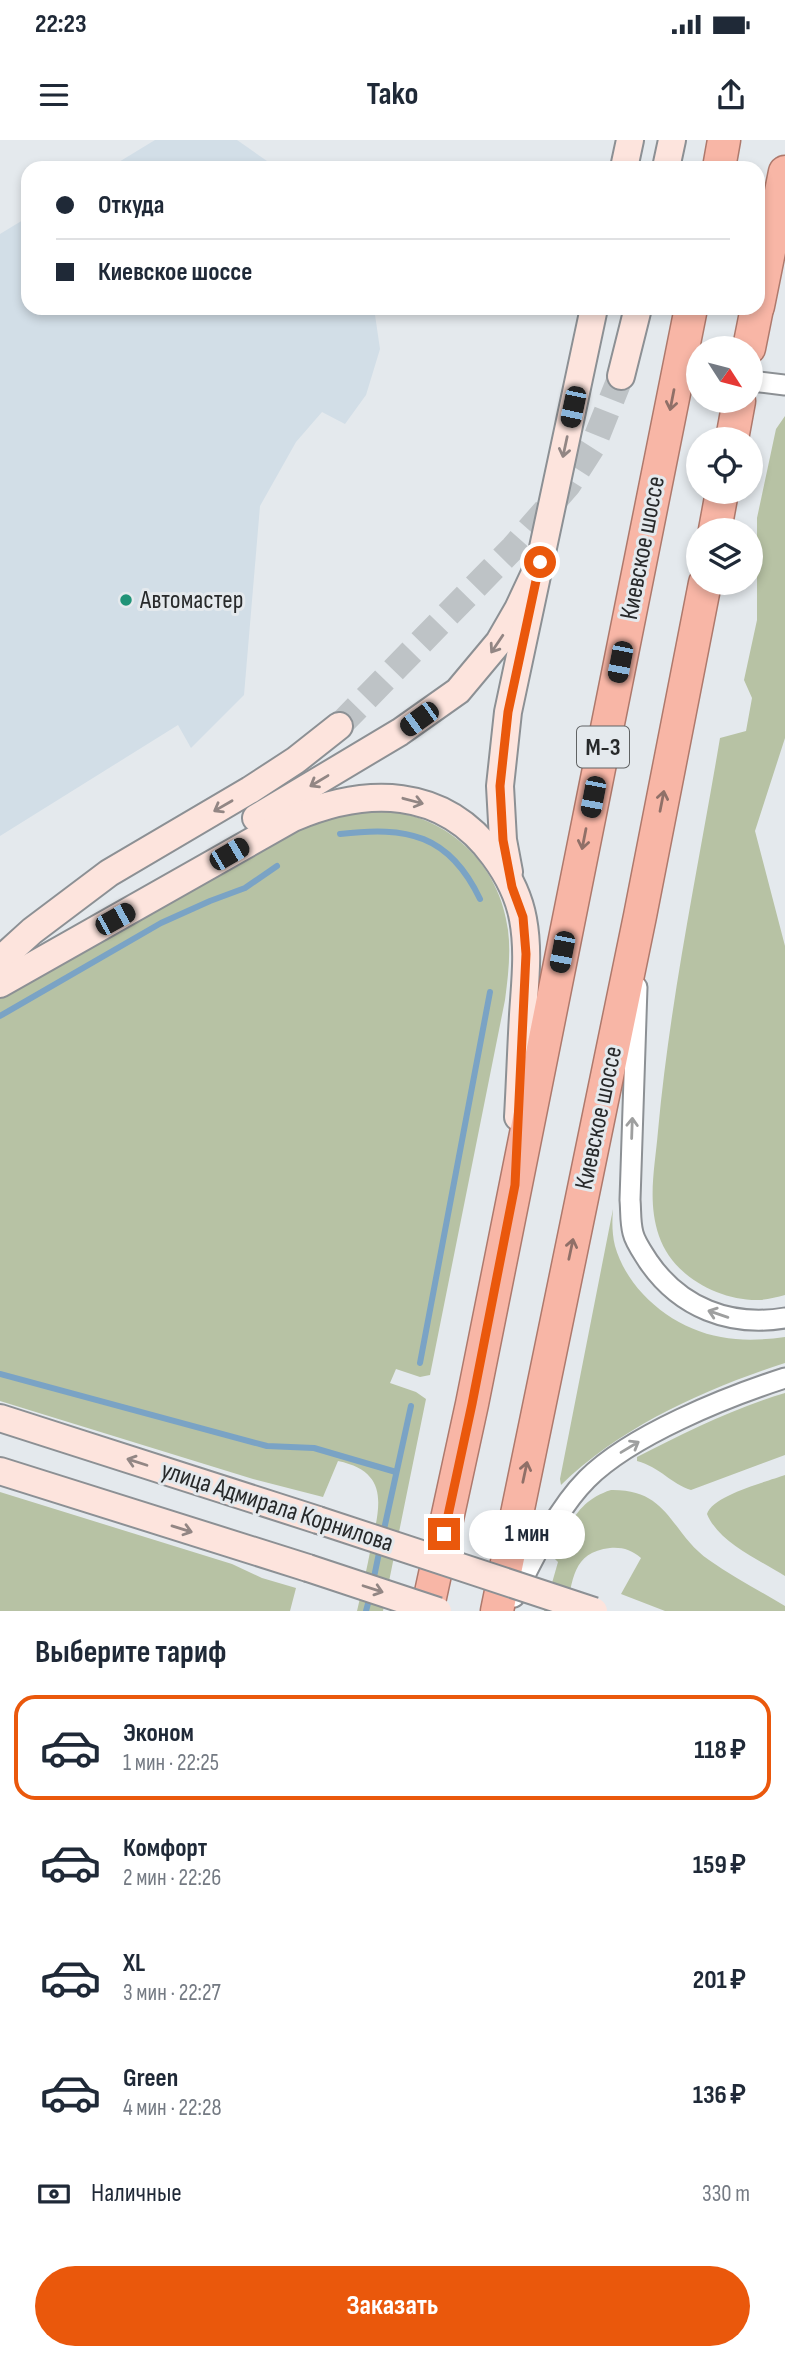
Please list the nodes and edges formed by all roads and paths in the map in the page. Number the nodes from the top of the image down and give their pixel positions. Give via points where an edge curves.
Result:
1 (630, 140) edge
2 (672, 140) edge
3 (724, 140) edge
4 (626, 161) edge
5 (668, 161) edge
6 (720, 161) edge
7 (785, 172) edge
8 (765, 272) edge
9 (593, 315) edge
10 (636, 315) edge
11 (690, 315) edge
12 (756, 315) edge
13 (752, 336) edge
14 (621, 376) tunnel mouth
15 (763, 383) edge
16 (785, 386) edge
17 (540, 562) junction
18 (703, 595) edge
19 (339, 726) tunnel mouth
20 (512, 887) junction
21 (640, 916) junction
22 (0, 960) edge
23 (0, 966) edge
24 (0, 984) edge
25 (515, 1185) junction
26 (785, 1318) edge
27 (785, 1378) edge
28 (0, 1418) edge
29 (0, 1472) edge
30 (427, 1611) edge
31 (438, 1611) edge
32 (497, 1611) edge
33 (508, 1611) edge
34 (594, 1611) edge

1 - 4 main road
2 - 5 main road
3 - 6 highway
7 - 8 highway
9 -> 17 main road
10 - 14 main road
11 -> 25 highway, Киевское шоссе / М-3
12 - 13 highway
15 - 16 street
17 - 20 main road via 508,712 500,786
17 -> 23 main road via 499,642 457,691 314,785
21 -> 18 highway, Киевское шоссе / М-3
19 -> 22 main road via 250,790 109,873
24 -> 20 main road via 293,818 358,798 401,798 452,817 488,848
20 - 25 main road via 523,917 526,966
26 -> 21 street via 760,1322 718,1316 687,1299 661,1279 633,1234 630,1200
32 -> 21 highway, Киевское шоссе / М-3
25 - 30 highway, Киевское шоссе / М-3
33 -> 27 street via 538,1549 577,1490 601,1466 654,1433
34 -> 28 main road, улица Адмирала Корнилова, bridge
29 -> 31 main road, улица Адмирала Корнилова, bridge

